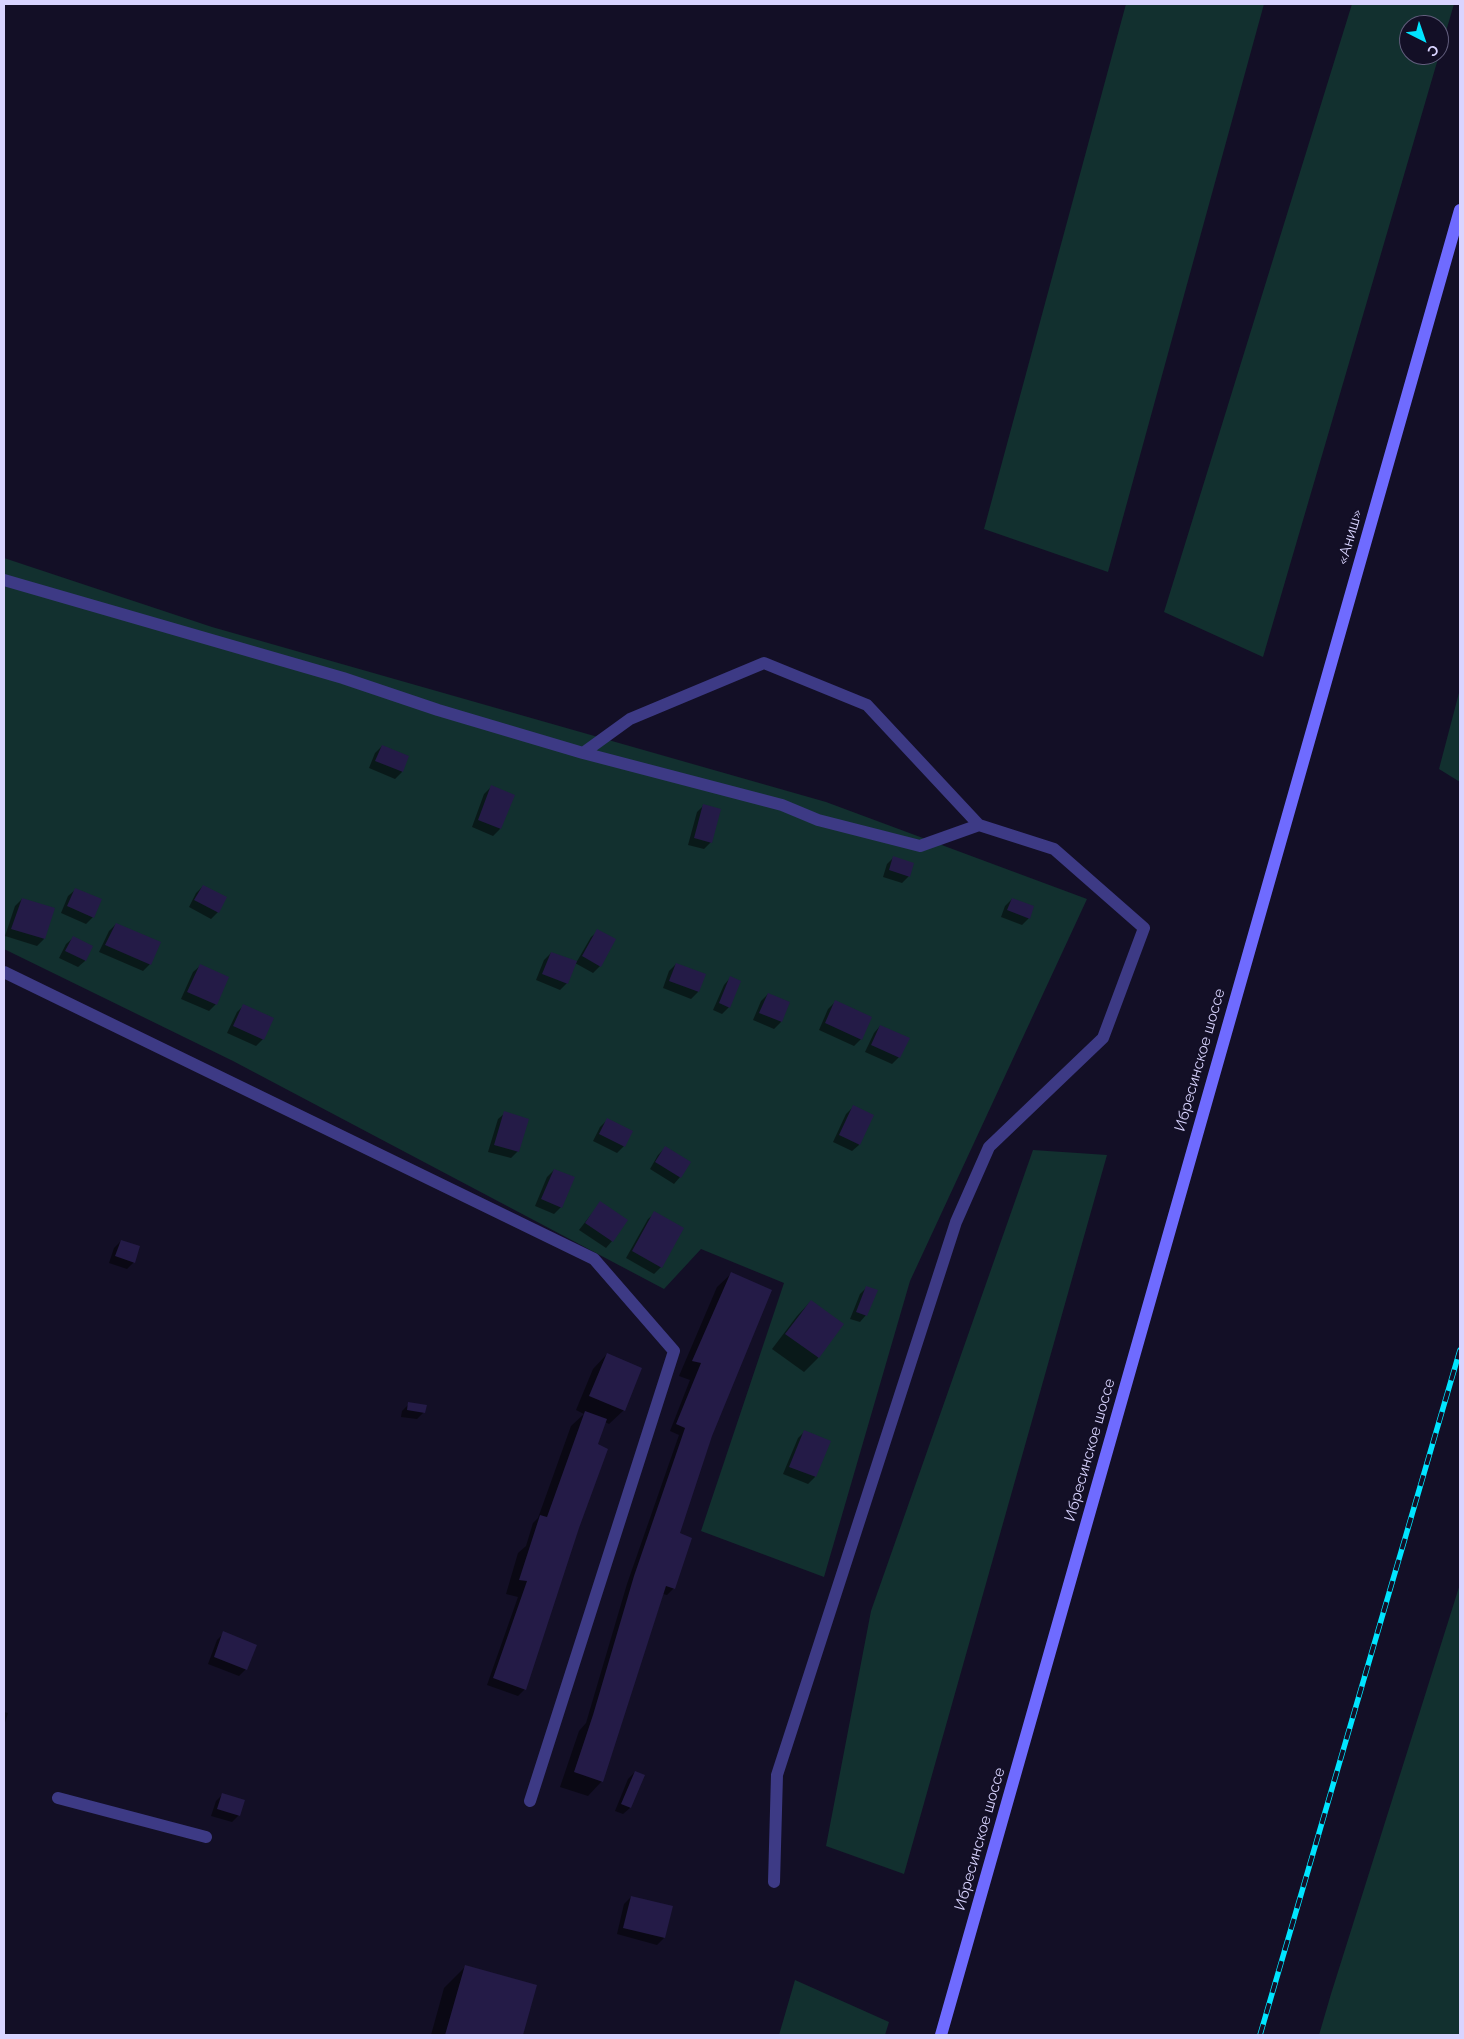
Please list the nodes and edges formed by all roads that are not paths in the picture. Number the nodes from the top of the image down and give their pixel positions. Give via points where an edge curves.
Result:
1 (1460, 210) edge
2 (4, 580) edge
3 (583, 753) junction
4 (979, 825) junction
5 (1270, 873) joint
6 (4, 972) edge
7 (58, 1798) dead end
8 (530, 1802) dead end
9 (206, 1837) dead end
10 (774, 1882) dead end
11 (941, 2035) edge

1 - 5 main road, «Аниш»
2 - 3 lane via 343,678
3 - 4 lane via 782,805 818,820 920,846
3 - 4 lane via 630,719 764,663 867,705
4 - 10 lane via 1054,849 1144,928 1102,1038 989,1147 956,1222 777,1775
5 - 11 main road, Ибресинское шоссе
6 - 8 lane via 594,1259 674,1351
7 - 9 lane

